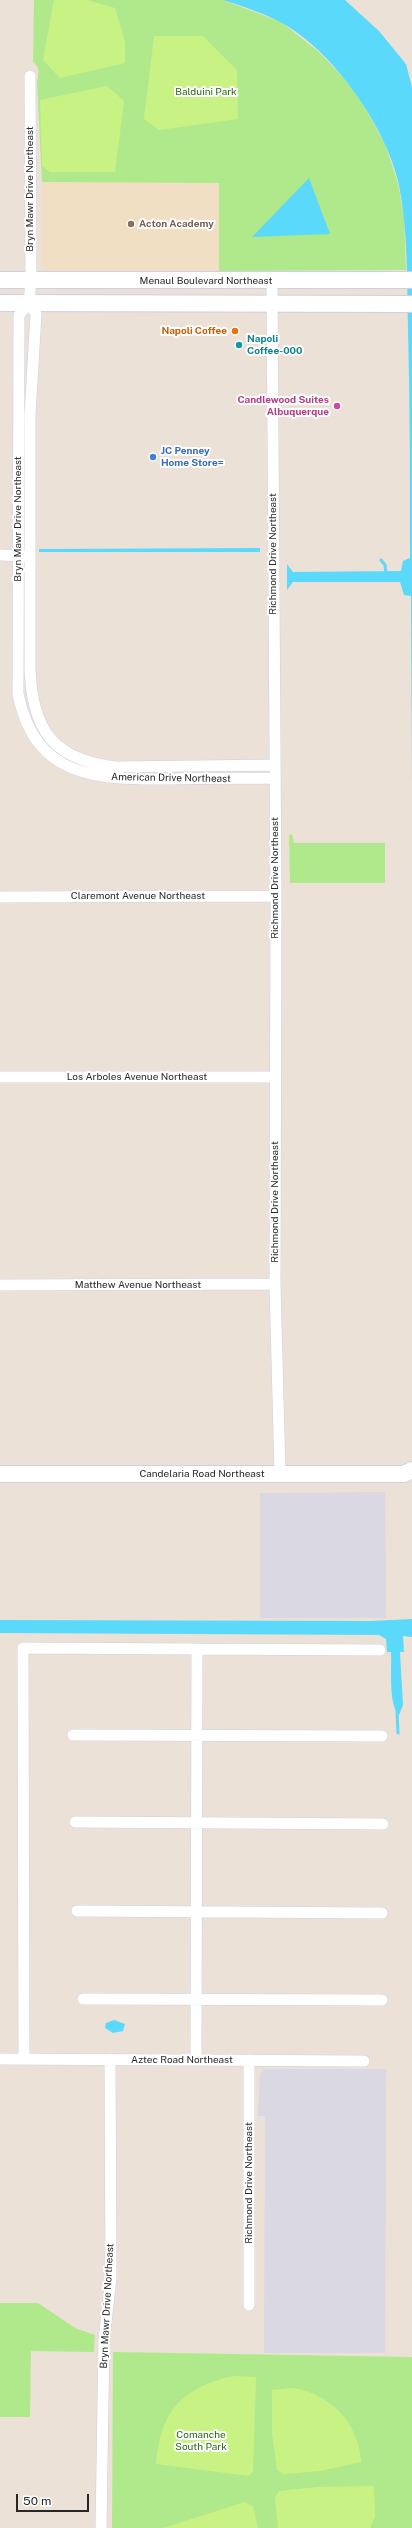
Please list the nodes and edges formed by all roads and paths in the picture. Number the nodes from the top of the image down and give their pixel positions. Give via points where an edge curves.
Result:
1 (30, 76) dead end
2 (0, 280) edge
3 (31, 280) junction
4 (407, 280) edge
5 (272, 282) junction
6 (0, 303) edge
7 (29, 303) junction
8 (407, 304) edge
9 (272, 305) junction
10 (18, 555) junction
11 (0, 556) edge
12 (30, 556) junction
13 (45, 731) joint
14 (32, 736) joint
15 (275, 766) junction
16 (275, 778) junction
17 (276, 896) junction
18 (0, 897) edge
19 (0, 1077) edge
20 (274, 1077) junction
21 (275, 1284) junction
22 (0, 1285) edge
23 (0, 1474) edge
24 (280, 1474) junction
25 (409, 1474) edge
26 (197, 1649) junction
27 (380, 1650) dead end
28 (73, 1734) dead end
29 (197, 1735) junction
30 (382, 1736) dead end
31 (75, 1822) dead end
32 (197, 1822) junction
33 (383, 1824) dead end
34 (77, 1911) dead end
35 (196, 1911) junction
36 (382, 1913) dead end
37 (83, 1999) dead end
38 (196, 1999) junction
39 (382, 2000) dead end
40 (0, 2059) edge
41 (24, 2059) junction
42 (110, 2059) junction
43 (196, 2060) junction
44 (249, 2060) junction
45 (364, 2061) dead end
46 (249, 2305) dead end
47 (101, 2528) edge

1 - 3 street, Bryn Mawr Drive Northeast
2 - 3 main road, Menaul Boulevard Northeast
3 - 5 main road, Menaul Boulevard Northeast
3 - 7 street, Bryn Mawr Drive Northeast
4 - 5 main road, Menaul Boulevard Northeast
5 - 9 street, Richmond Drive Northeast
6 - 7 main road
7 - 9 main road
7 - 10 street, Bryn Mawr Drive Northeast via 19,315
7 - 12 street, Bryn Mawr Drive Northeast via 36,314 31,409
8 - 9 main road
9 - 15 street, Richmond Drive Northeast
10 - 11 street
10 - 12 street
10 - 14 street, Bryn Mawr Drive Northeast via 18,694 22,715
12 - 13 street, Bryn Mawr Drive Northeast via 31,693
13 - 15 street, American Drive Northeast via 65,752 92,764 116,767
14 - 16 street, American Drive Northeast via 48,753 73,770 91,776 128,779
15 - 16 street, Richmond Drive Northeast
16 - 17 street, Richmond Drive Northeast
17 - 18 street, Claremont Avenue Northeast
17 - 20 street, Richmond Drive Northeast
19 - 20 street, Los Arboles Avenue Northeast
20 - 21 street, Richmond Drive Northeast
21 - 22 street, Matthew Avenue Northeast
21 - 24 street, Richmond Drive Northeast
23 - 24 main road, Candelaria Road Northeast
24 - 25 main road, Candelaria Road Northeast
26 - 27 street
26 - 29 street
26 - 41 street via 23,1648
28 - 29 street
29 - 30 street
29 - 32 street
31 - 32 street
32 - 33 street
32 - 35 street
34 - 35 street
35 - 36 street
35 - 38 street
37 - 38 street
38 - 39 street
38 - 43 street
40 - 41 street, Aztec Road Northeast
41 - 42 street, Aztec Road Northeast
42 - 43 street, Aztec Road Northeast
42 - 47 street, Bryn Mawr Drive Northeast via 111,2278 104,2340
43 - 44 street, Aztec Road Northeast
44 - 45 street, Aztec Road Northeast
44 - 46 street, Richmond Drive Northeast

